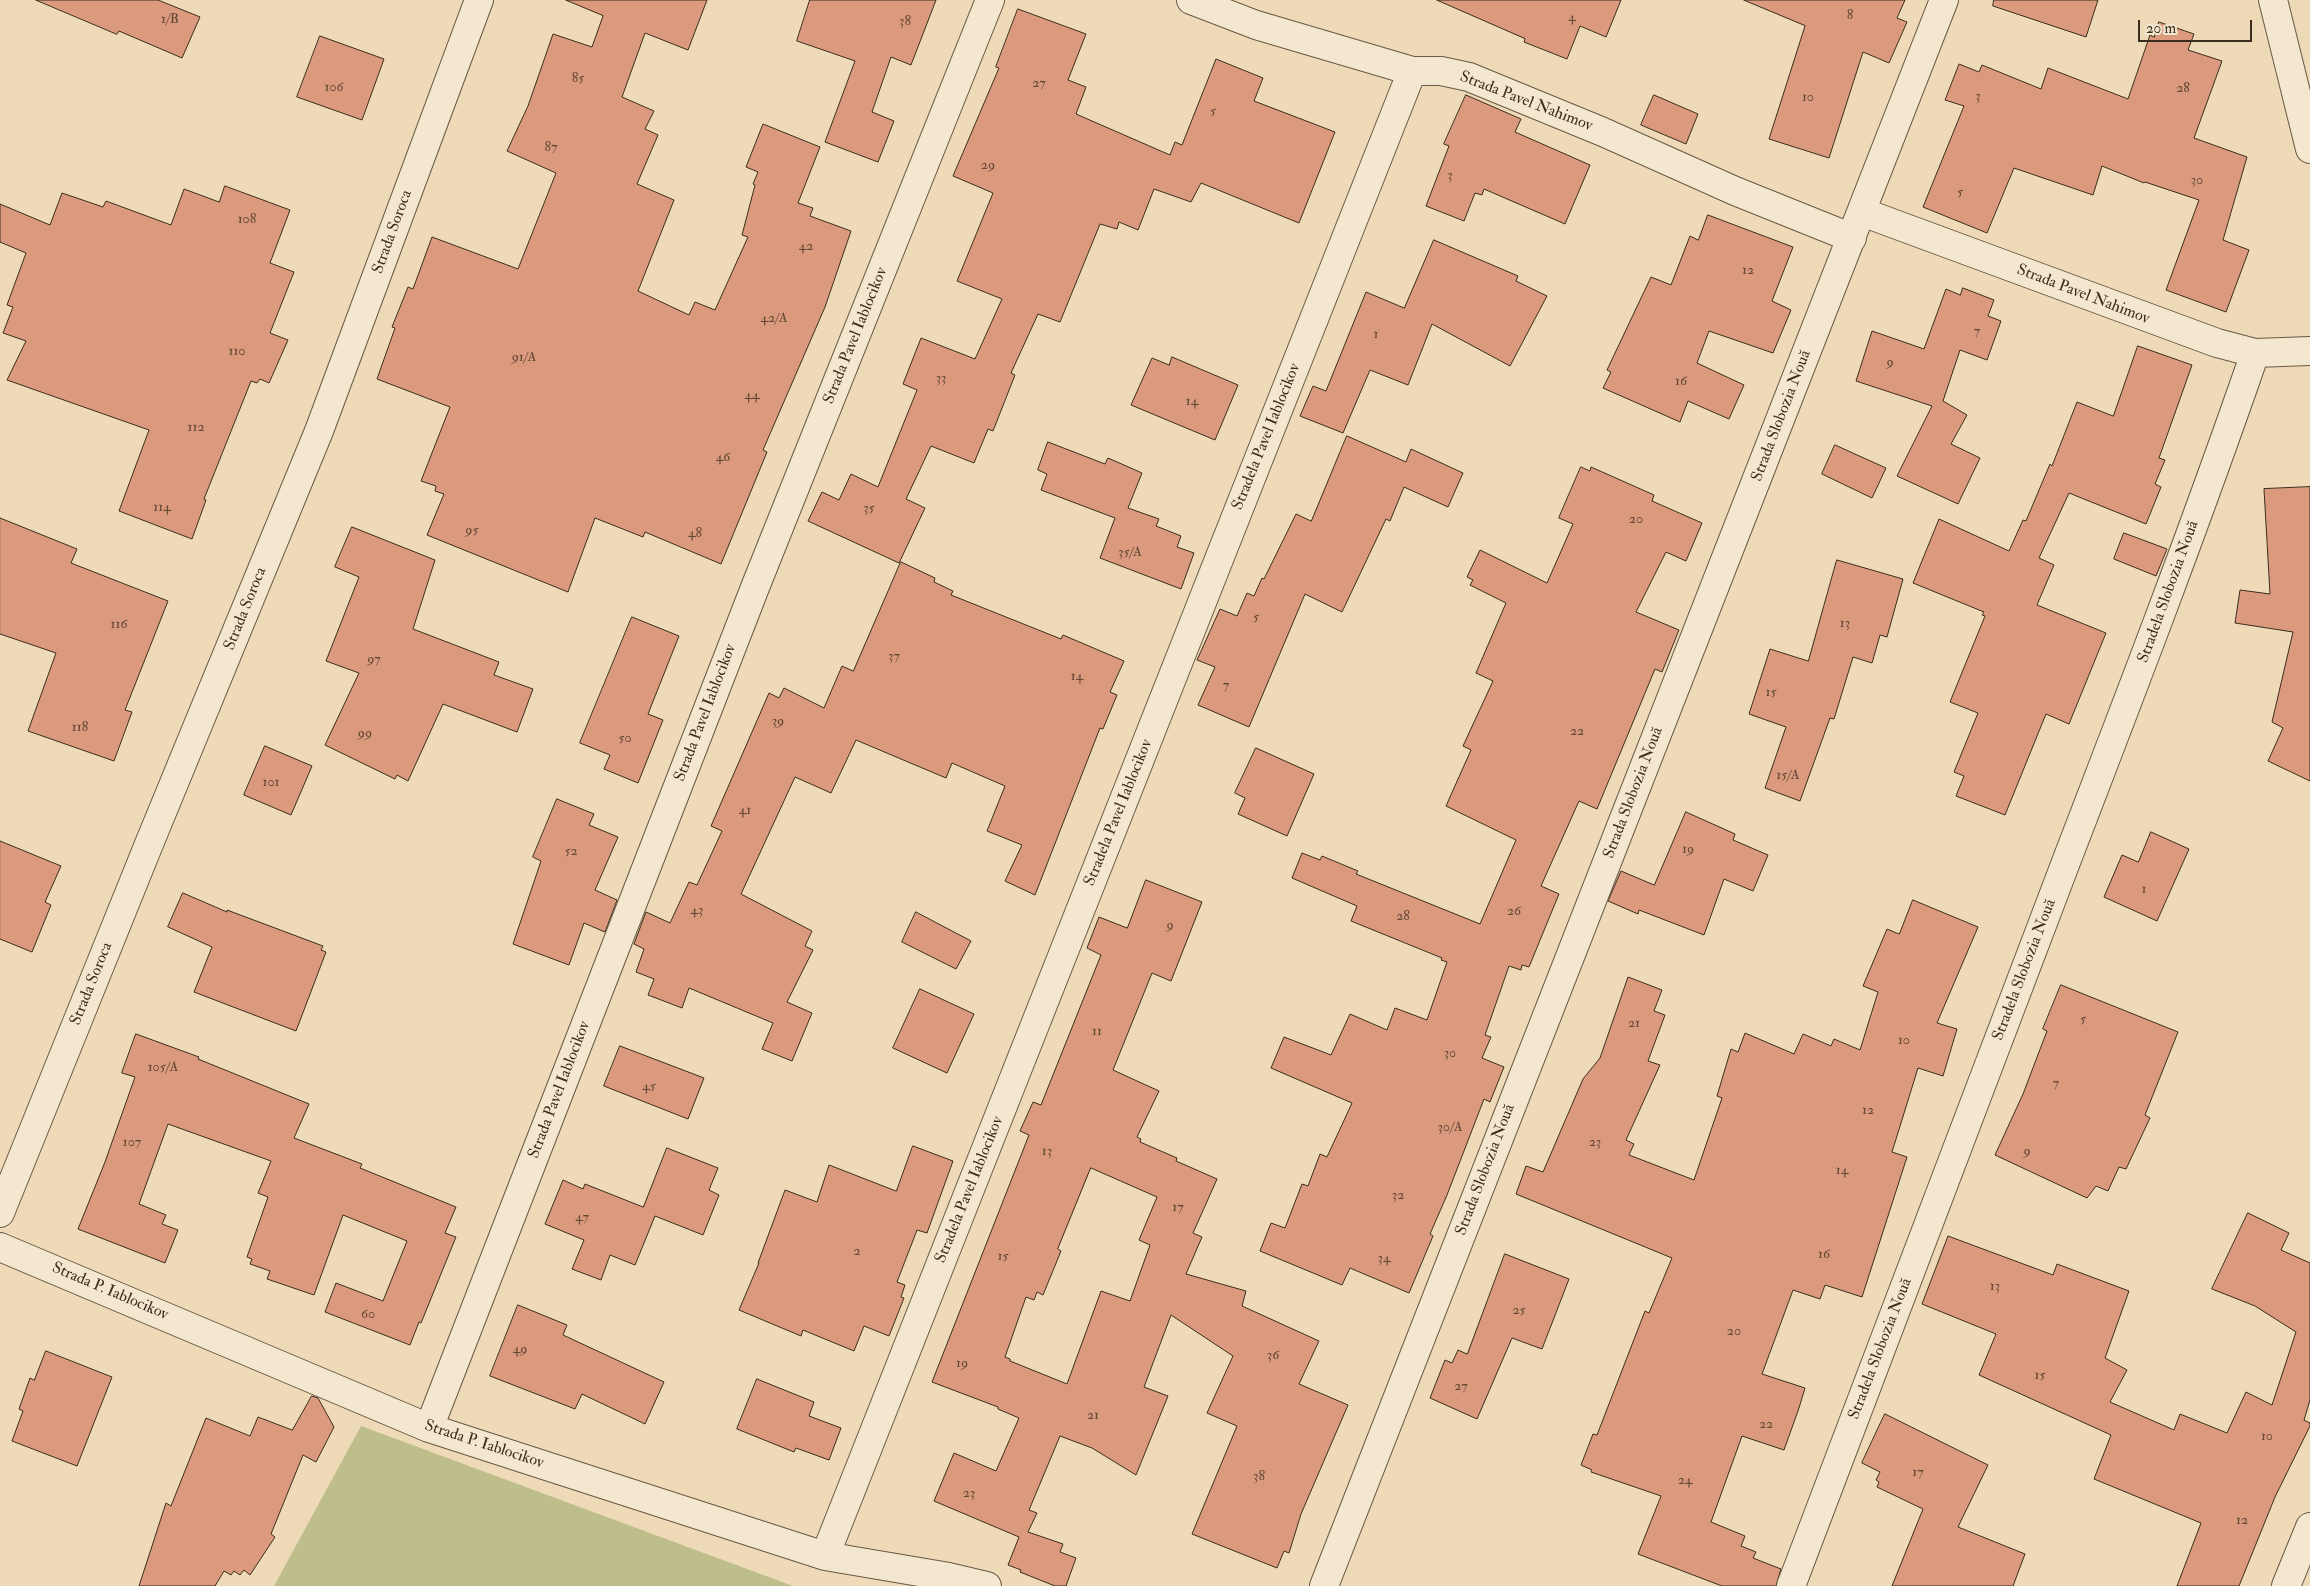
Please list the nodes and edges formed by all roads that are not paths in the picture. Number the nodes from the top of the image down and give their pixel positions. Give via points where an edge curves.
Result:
1 (479, 0) edge
2 (990, 0) edge
3 (1191, 0) edge
4 (1944, 0) edge
5 (2273, 0) edge
6 (1412, 71) junction
7 (2310, 149) edge
8 (1862, 212) junction
9 (1852, 238) junction
10 (2310, 352) edge
11 (2254, 353) junction
12 (0, 1213) edge
13 (0, 1247) edge
14 (429, 1428) junction
15 (2310, 1527) edge
16 (826, 1556) junction
17 (988, 1586) edge
18 (1324, 1586) edge
19 (1791, 1586) edge
20 (2286, 1586) edge

1 - 12 street, Strada Soroca via 319,431
2 - 14 street, Strada Pavel Iablocikov via 754,590
3 - 6 street, Strada Pavel Nahimov via 1256,25
4 - 8 street, Strada Slobozia Nouă
5 - 7 street
6 - 9 street, Strada Pavel Nahimov via 1441,71 1476,79
6 - 16 street, Stradela Pavel Iablocikov
8 - 9 street, Strada Slobozia Nouă
8 - 11 street, Strada Pavel Nahimov via 2167,326
9 - 18 street, Strada Slobozia Nouă
10 - 11 street, Strada Pavel Nahimov
11 - 19 street, Stradela Slobozia Nouă via 2117,733
13 - 14 street, Strada P. Iablocikov
14 - 16 street, Strada P. Iablocikov
15 - 20 street
16 - 17 street, Strada P. Iablocikov

